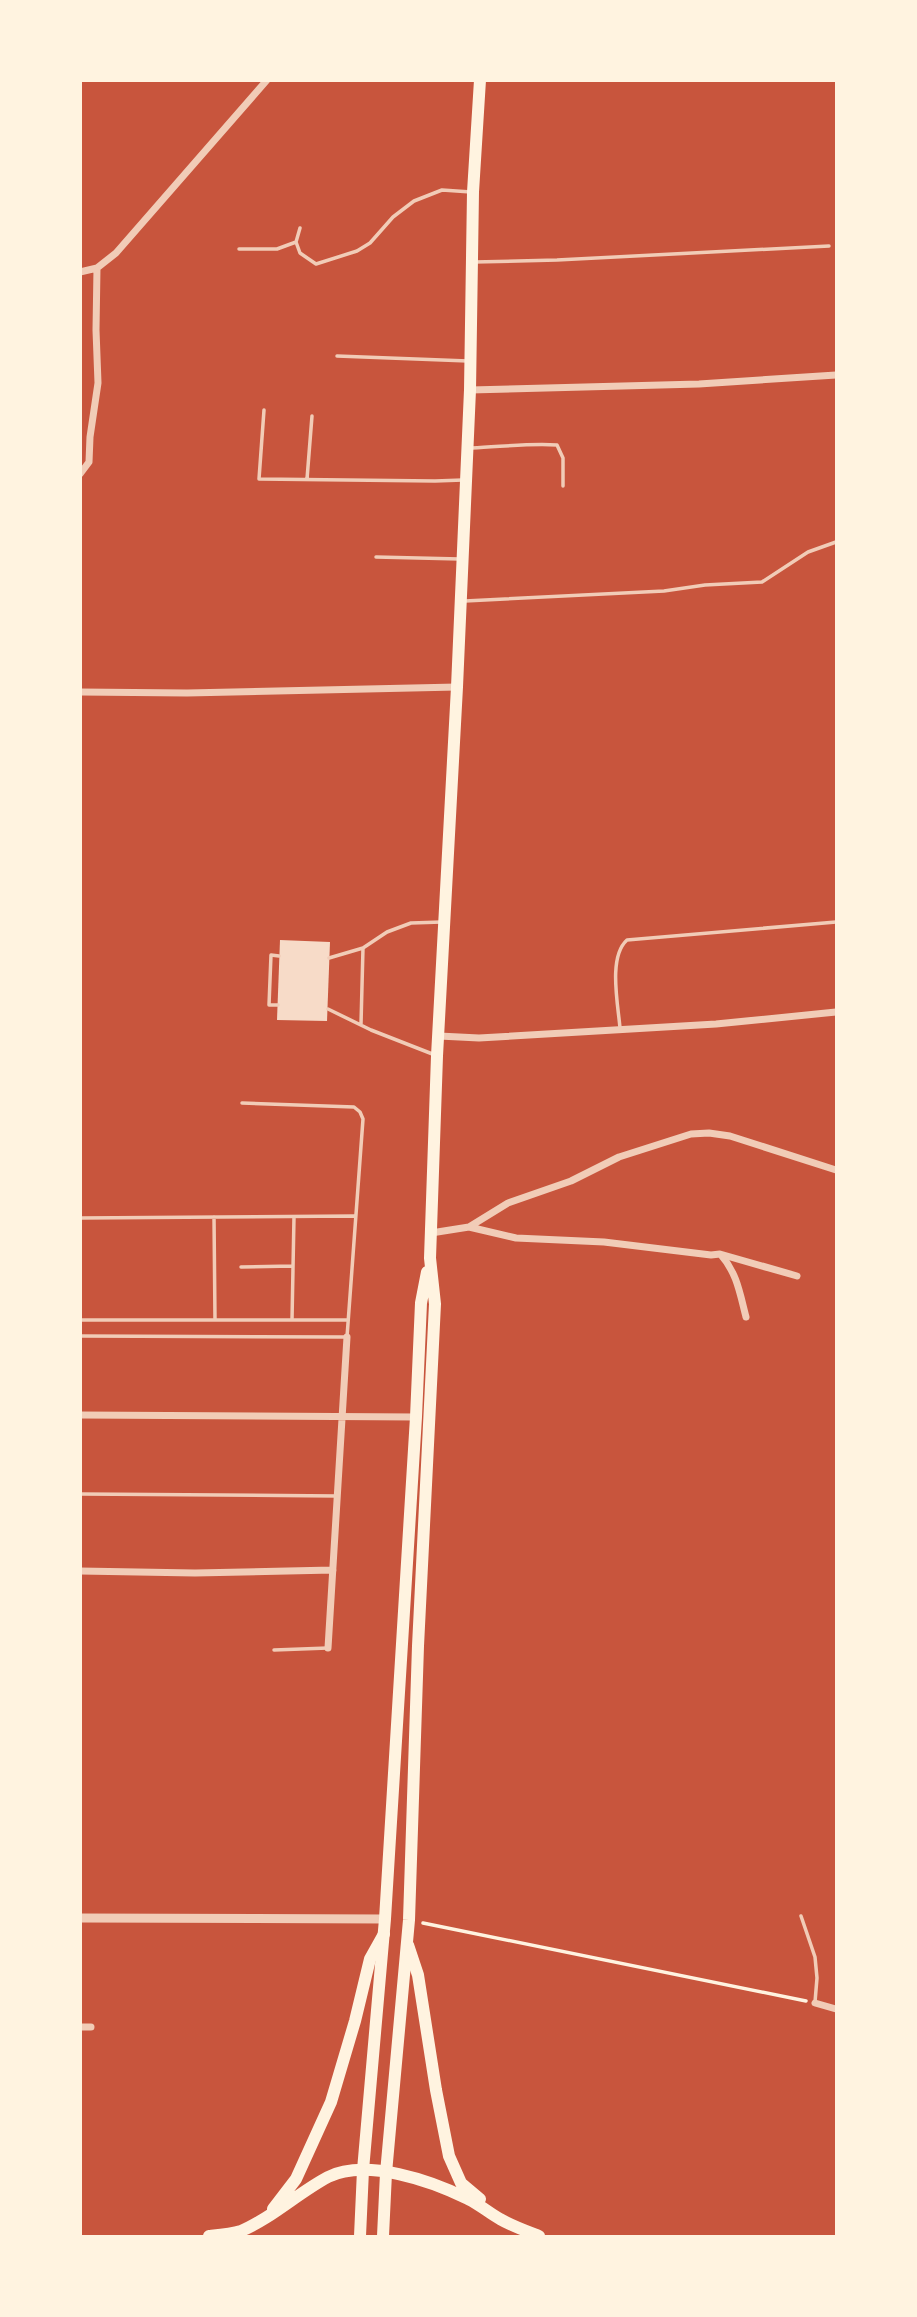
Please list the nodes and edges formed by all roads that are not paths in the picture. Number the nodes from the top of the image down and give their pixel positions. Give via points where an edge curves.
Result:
1 (267, 80) edge
2 (481, 81) edge
3 (473, 192) junction
4 (300, 228) dead end
5 (296, 242) junction
6 (829, 246) dead end
7 (239, 249) dead end
8 (473, 262) junction
9 (97, 268) junction
10 (80, 272) edge
11 (337, 356) dead end
12 (471, 362) junction
13 (836, 375) edge
14 (470, 390) junction
15 (264, 410) dead end
16 (313, 416) dead end
17 (466, 448) junction
18 (80, 474) edge
19 (307, 480) junction
20 (465, 480) junction
21 (563, 486) dead end
22 (836, 542) edge
23 (376, 558) dead end
24 (462, 559) junction
25 (461, 601) junction
26 (457, 687) junction
27 (80, 692) edge
28 (444, 922) junction
29 (836, 922) edge
30 (363, 948) junction
31 (279, 956) dead end
32 (329, 958) dead end
33 (278, 1005) dead end
34 (328, 1009) dead end
35 (836, 1012) edge
36 (361, 1024) junction
37 (620, 1028) junction
38 (439, 1036) junction
39 (437, 1056) junction
40 (242, 1103) dead end
41 (836, 1170) edge
42 (294, 1216) junction
43 (354, 1216) junction
44 (214, 1217) junction
45 (80, 1218) edge
46 (469, 1227) junction
47 (431, 1233) junction
48 (720, 1254) junction
49 (430, 1258) junction
50 (293, 1266) junction
51 (241, 1267) dead end
52 (797, 1276) dead end
53 (746, 1317) dead end
54 (80, 1320) edge
55 (215, 1320) junction
56 (292, 1320) junction
57 (348, 1320) junction
58 (80, 1336) edge
59 (347, 1337) junction
60 (80, 1415) edge
61 (343, 1415) junction
62 (416, 1417) junction
63 (80, 1494) edge
64 (338, 1496) junction
65 (333, 1570) junction
66 (80, 1571) edge
67 (328, 1648) joint
68 (274, 1650) dead end
69 (802, 1916) dead end
70 (80, 1918) edge
71 (385, 1919) junction
72 (384, 1934) junction
73 (408, 1945) junction
74 (815, 2003) joint
75 (836, 2009) edge
76 (80, 2027) edge
77 (91, 2027) dead end
78 (363, 2170) junction
79 (386, 2173) junction
80 (266, 2217) junction
81 (502, 2220) junction
82 (360, 2234) edge
83 (384, 2235) edge
84 (209, 2236) edge
85 (539, 2236) edge

1 - 9 street via 116,253
2 - 3 main road
3 - 5 lane via 443,190 414,201 370,243 328,262 316,264 300,253
3 - 8 main road
4 - 5 lane
5 - 7 lane via 277,249
6 - 8 lane
8 - 12 main road
9 - 10 street
9 - 18 street via 98,383 89,462
11 - 12 lane
12 - 14 main road
13 - 14 street
14 - 17 main road
15 - 19 lane via 259,479
16 - 19 lane
17 - 20 main road
17 - 21 lane via 557,445 563,458
19 - 20 lane
20 - 24 main road
22 - 25 lane via 808,552 762,582
23 - 24 lane
24 - 25 main road
25 - 26 main road
26 - 27 street
26 - 28 main road
28 - 30 lane via 411,923
28 - 38 main road
29 - 37 lane via 627,940 618,951 616,964
30 - 32 lane
30 - 36 lane
31 - 33 lane via 271,956 269,1005
34 - 36 lane
35 - 37 street
36 - 39 lane
37 - 38 street via 479,1038
38 - 39 main road
39 - 47 main road
40 - 43 lane via 354,1107 360,1112
41 - 46 street via 730,1136 691,1134 619,1157 571,1181 508,1203
42 - 43 lane
42 - 44 lane
42 - 50 lane
43 - 57 lane
44 - 45 lane
44 - 55 lane
46 - 47 street
46 - 48 street via 516,1238
47 - 49 main road
48 - 52 street
48 - 53 street via 738,1281
49 - 62 main road via 421,1303
49 - 73 main road via 435,1304
50 - 51 lane
50 - 56 lane
54 - 55 lane
55 - 56 lane
56 - 57 lane
57 - 59 lane
58 - 59 lane
59 - 61 street
60 - 61 street
61 - 62 street
61 - 64 street
62 - 71 main road
63 - 64 lane
64 - 65 street
65 - 66 street
65 - 67 street
67 - 68 lane
69 - 74 lane via 815,1957
70 - 71 street
71 - 72 main road
72 - 78 main road
72 - 80 main road via 370,1959 331,2102 296,2179
73 - 79 main road
73 - 81 main road via 418,1975 449,2156 461,2182
74 - 75 street
76 - 77 street
78 - 79 main road
78 - 80 main road via 329,2177
78 - 82 main road
79 - 81 main road via 457,2194
79 - 83 main road
80 - 84 main road via 239,2231
81 - 85 main road

